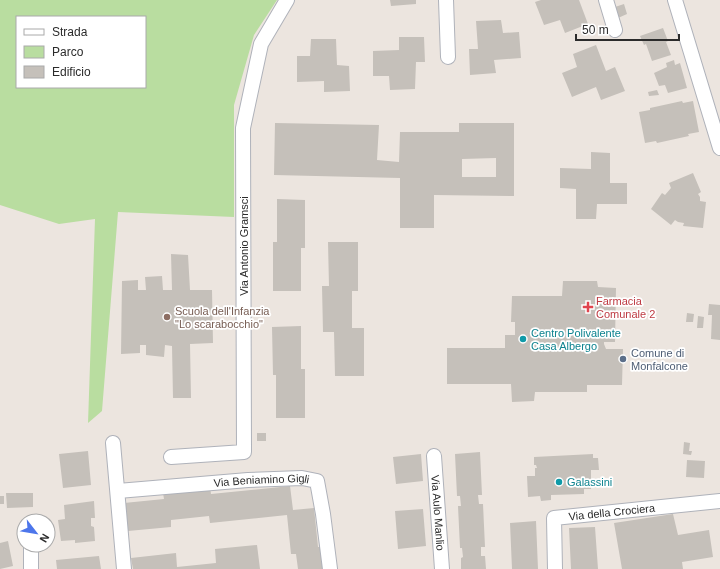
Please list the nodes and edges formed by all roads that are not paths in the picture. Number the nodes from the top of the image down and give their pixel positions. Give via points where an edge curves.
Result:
1 (287, 0) edge
2 (446, 0) edge
3 (606, 0) edge
4 (680, 2) edge
5 (615, 30) dead end
6 (448, 57) dead end
7 (720, 148) edge
8 (113, 443) dead end
9 (434, 456) dead end
10 (171, 457) dead end
11 (118, 491) junction
12 (720, 501) edge
13 (31, 553) edge
14 (31, 569) edge
15 (124, 569) edge
16 (330, 569) edge
17 (442, 569) edge
18 (555, 569) edge

1 - 10 street, Via Antonio Gramsci via 261,44 243,128 244,452
2 - 6 street
3 - 5 street
4 - 7 street
8 - 11 street
9 - 17 street, Via Aulo Manlio
11 - 15 street
11 - 16 street, Via Beniamino Gigli via 248,480 302,478 317,481
12 - 18 street, Via della Crociera via 554,518
13 - 14 street

